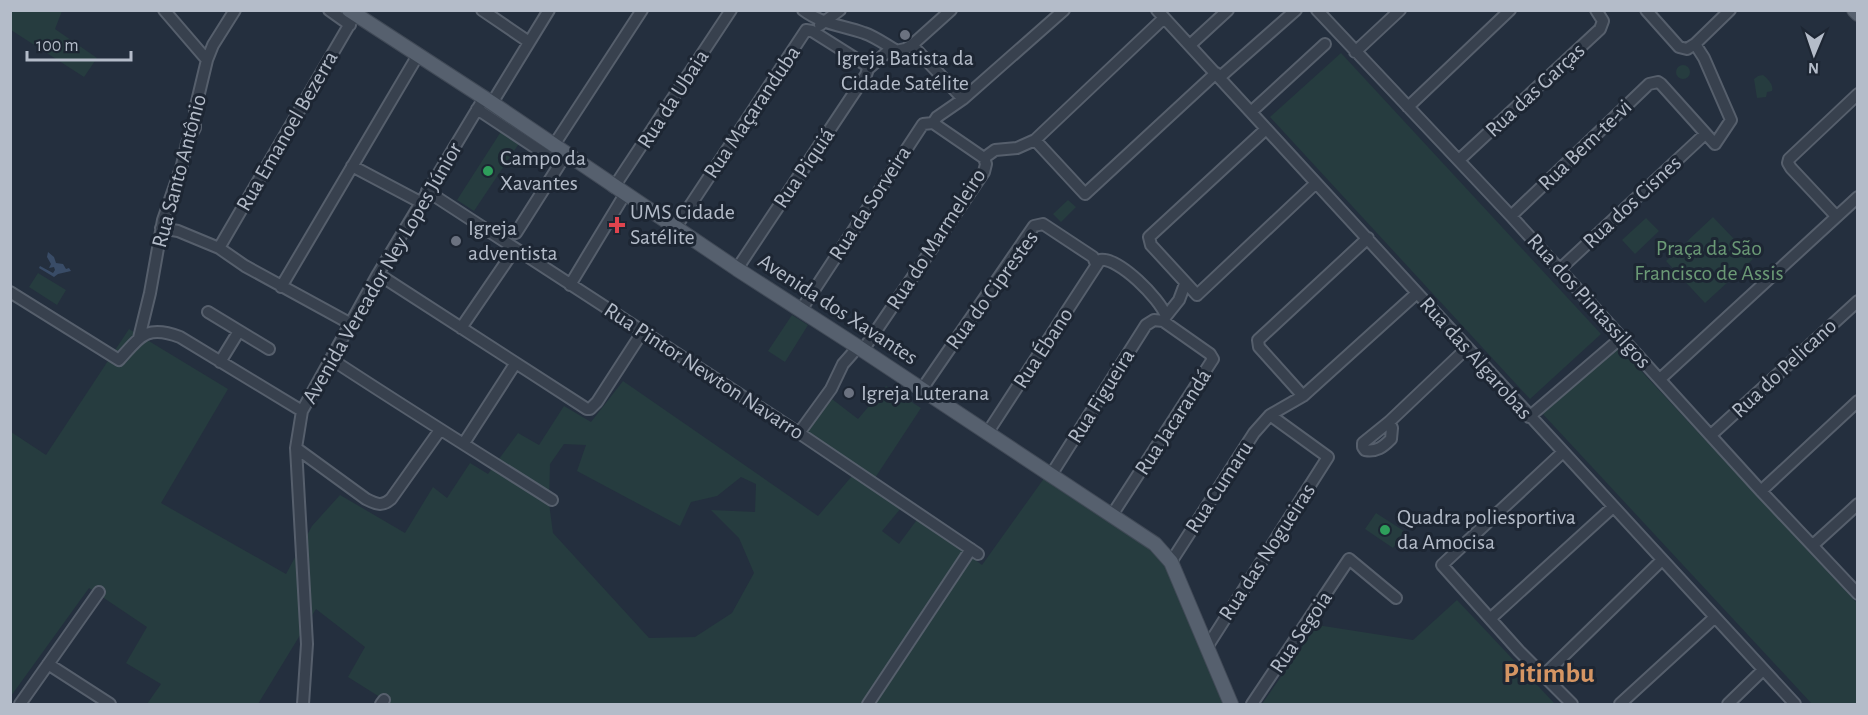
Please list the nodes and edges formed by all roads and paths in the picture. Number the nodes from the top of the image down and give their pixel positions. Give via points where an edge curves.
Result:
1 (164, 10) edge
2 (236, 10) edge
3 (329, 10) edge
4 (482, 10) edge
5 (549, 10) edge
6 (642, 10) edge
7 (731, 10) edge
8 (802, 10) edge
9 (840, 10) edge
10 (951, 10) edge
11 (1064, 10) edge
12 (1228, 10) edge
13 (1296, 10) edge
14 (1317, 10) edge
15 (1400, 10) edge
16 (1510, 10) edge
17 (1646, 10) edge
18 (1730, 10) edge
19 (1854, 10) edge
20 (1598, 13) edge
21 (1161, 14) edge
22 (1857, 15) edge
23 (351, 17) edge
24 (817, 17) edge
25 (811, 30) junction
26 (529, 42) junction
27 (1325, 44) dead end
28 (912, 45) junction
29 (1190, 45) junction
30 (1695, 45) junction
31 (897, 51) junction
32 (1356, 52) junction
33 (418, 56) junction
34 (207, 60) junction
35 (867, 67) junction
36 (1218, 75) junction
37 (1857, 94) edge
38 (963, 99) junction
39 (484, 104) junction
40 (1408, 107) junction
41 (1251, 112) junction
42 (933, 123) junction
43 (1266, 129) junction
44 (1705, 134) junction
45 (1035, 140) junction
46 (545, 144) junction
47 (984, 158) junction
48 (563, 159) junction
49 (1459, 160) junction
50 (352, 166) junction
51 (1315, 184) junction
52 (428, 191) junction
53 (619, 191) junction
54 (1857, 197) edge
55 (420, 202) junction
56 (1511, 216) junction
57 (1836, 216) junction
58 (676, 227) junction
59 (161, 228) junction
60 (516, 233) dead end
61 (1368, 238) junction
62 (219, 248) junction
63 (515, 249) junction
64 (1096, 264) junction
65 (737, 269) junction
66 (1559, 270) junction
67 (378, 274) junction
68 (1185, 284) junction
69 (570, 285) junction
70 (281, 287) junction
71 (10, 292) edge
72 (1417, 293) junction
73 (1857, 301) edge
74 (801, 310) junction
75 (208, 312) dead end
76 (1161, 319) junction
77 (351, 324) junction
78 (461, 328) junction
79 (239, 331) junction
80 (643, 331) junction
81 (139, 338) junction
82 (1621, 338) junction
83 (861, 348) junction
84 (1467, 348) junction
85 (269, 349) dead end
86 (331, 359) junction
87 (220, 362) junction
88 (515, 364) junction
89 (1660, 379) junction
90 (922, 389) junction
91 (1303, 396) junction
92 (1857, 401) edge
93 (302, 411) junction
94 (1270, 415) junction
95 (1529, 417) junction
96 (440, 430) junction
97 (988, 432) junction
98 (799, 433) junction
99 (1711, 435) junction
100 (464, 443) junction
101 (1364, 443) dead end
102 (296, 448) junction
103 (1563, 452) junction
104 (1051, 475) junction
105 (1761, 491) junction
106 (552, 500) dead end
107 (1857, 504) edge
108 (1613, 507) junction
109 (1113, 515) junction
110 (1813, 545) junction
111 (1662, 560) junction
112 (1171, 562) junction
113 (99, 592) dead end
114 (1857, 594) edge
115 (1396, 598) dead end
116 (1491, 618) junction
117 (1714, 618) junction
118 (1207, 647) junction
119 (48, 664) junction
120 (1763, 670) junction
121 (1544, 675) junction
122 (20, 705) edge
123 (110, 705) edge
124 (303, 705) edge
125 (868, 705) edge
126 (1231, 705) edge
127 (1252, 705) edge
128 (1572, 705) edge
129 (1620, 705) edge
130 (1728, 705) edge
131 (1795, 705) edge

1 - 34 street
2 - 34 street, Rua Santo Antônio
3 - 23 street, Avenida dos Xavantes
4 - 26 street
5 - 26 street, Avenida Vereador Ney Lopes Júnior
6 - 46 street
7 - 53 street, Rua da Ubaia
8 - 24 street
9 - 24 street, Rua Maçaranduba
10 - 28 street
11 - 38 street
12 - 29 street
13 - 36 street
14 - 32 street, Rua dos Pintassilgos
15 - 32 street
16 - 40 street
17 - 30 street via 1679,47 1688,49
18 - 30 street
19 - 22 main road
20 - 49 street, Rua das Garças via 1603,21 1600,29
21 - 29 street, Rua das Algarobas
21 - 45 street
23 - 33 main road, Avenida dos Xavantes
23 - 62 street, Rua Emanoel Bezerra
24 - 25 street, Rua Maçaranduba
24 - 31 street via 861,32
25 - 35 street
25 - 58 street, Rua Maçaranduba via 806,30
26 - 39 street, Avenida Vereador Ney Lopes Júnior
27 - 41 street
28 - 31 street
28 - 38 street
29 - 36 street, Rua das Algarobas
30 - 44 street via 1731,120 1715,144
31 - 35 street via 882,55
32 - 40 street, Rua dos Pintassilgos
33 - 39 main road, Avenida dos Xavantes
33 - 50 street
34 - 59 street, Rua Santo Antônio via 195,110 195,128 187,142
35 - 65 street, Rua Piquiá via 866,75
36 - 41 street, Rua das Algarobas
36 - 45 street via 1085,194
37 - 57 street via 1788,163
38 - 42 street
39 - 46 main road, Avenida dos Xavantes
39 - 52 street, Avenida Vereador Ney Lopes Júnior
40 - 49 street, Rua dos Pintassilgos
41 - 43 street, Rua das Algarobas
42 - 47 street
42 - 74 street, Rua da Sorveira via 919,127
43 - 51 street, Rua das Algarobas
43 - 68 street via 1152,234 1151,245
44 - 56 street, Rua Bem-te-vi via 1661,84 1649,84
44 - 66 street, Rua dos Cisnes
45 - 47 street via 1017,148 995,150
46 - 48 main road, Avenida dos Xavantes
47 - 83 street, Rua do Marmeleiro via 984,172
48 - 53 main road, Avenida dos Xavantes
48 - 60 street
49 - 56 street, Rua dos Pintassilgos
50 - 55 street
50 - 70 street
51 - 61 street, Rua das Algarobas
51 - 68 street via 1197,295
52 - 55 street, Avenida Vereador Ney Lopes Júnior
52 - 63 street, Rua Pintor Newton Navarro
53 - 58 main road, Avenida dos Xavantes
53 - 69 street, Rua da Ubaia
54 - 57 street
55 - 67 street, Avenida Vereador Ney Lopes Júnior
56 - 66 street, Rua dos Pintassilgos
57 - 89 street
58 - 65 main road, Avenida dos Xavantes
59 - 62 street
59 - 81 street, Rua Santo Antônio
61 - 72 street, Rua das Algarobas
61 - 91 street via 1258,340 1259,347
62 - 70 street
63 - 69 street, Rua Pintor Newton Navarro
63 - 78 street
64 - 76 street via 1104,259 1115,262 1131,275 1161,305
64 - 90 street, Rua do Ciprestes via 1093,256 1043,224 1030,230
64 - 97 street, Rua Ébano
65 - 74 main road, Avenida dos Xavantes
66 - 82 street, Rua dos Pintassilgos
67 - 77 street, Avenida Vereador Ney Lopes Júnior
67 - 78 street
68 - 76 street, Rua Figueira via 1179,300
69 - 80 street, Rua Pintor Newton Navarro
70 - 77 street
71 - 81 street via 119,360
72 - 84 street, Rua das Algarobas
72 - 91 street
73 - 99 street, Rua do Pelicano
74 - 83 main road, Avenida dos Xavantes
75 - 79 street
76 - 104 street, Rua Figueira via 1146,325
76 - 109 street, Rua Jacarandá via 1213,359
77 - 86 street, Avenida Vereador Ney Lopes Júnior
78 - 88 street
79 - 85 street
79 - 87 street
80 - 88 street via 593,406 587,409
80 - 98 street, Rua Pintor Newton Navarro
81 - 87 street via 156,331 166,332
82 - 89 street, Rua dos Pintassilgos
82 - 95 street
83 - 90 main road, Avenida dos Xavantes
83 - 98 street, Rua do Marmeleiro via 843,364 831,389
84 - 95 street, Rua das Algarobas
84 - 101 street
86 - 93 street, Avenida Vereador Ney Lopes Júnior
86 - 96 street
87 - 93 street
88 - 100 street
89 - 99 street, Rua dos Pintassilgos
90 - 97 main road, Avenida dos Xavantes
91 - 94 street
92 - 105 street
93 - 102 street, Avenida Vereador Ney Lopes Júnior
94 - 112 street, Rua Cumaru via 1254,433
94 - 118 street, Rua das Nogueiras via 1328,457
95 - 103 street, Rua das Algarobas
96 - 100 street
96 - 102 street via 391,499 382,505 366,499
97 - 104 main road, Avenida dos Xavantes
98 - 125 street, Rua Pintor Newton Navarro via 975,552
99 - 105 street, Rua dos Pintassilgos
100 - 106 street
102 - 124 street, Avenida Vereador Ney Lopes Júnior via 307,644
103 - 108 street, Rua das Algarobas
103 - 116 street via 1442,565
104 - 109 main road, Avenida dos Xavantes
105 - 110 street, Rua dos Pintassilgos
107 - 110 street
108 - 111 street, Rua das Algarobas
108 - 116 street
109 - 112 main road, Avenida dos Xavantes via 1155,544
110 - 114 street, Rua dos Pintassilgos
111 - 117 street, Rua das Algarobas
111 - 121 street
112 - 118 main road, Avenida dos Xavantes
113 - 119 street
115 - 127 street, Rua Segoia via 1349,560
116 - 121 street
117 - 120 street, Rua das Algarobas
117 - 129 street
118 - 126 main road, Avenida dos Xavantes
119 - 122 street
119 - 123 street
120 - 130 street
120 - 131 street, Rua das Algarobas
121 - 128 street

